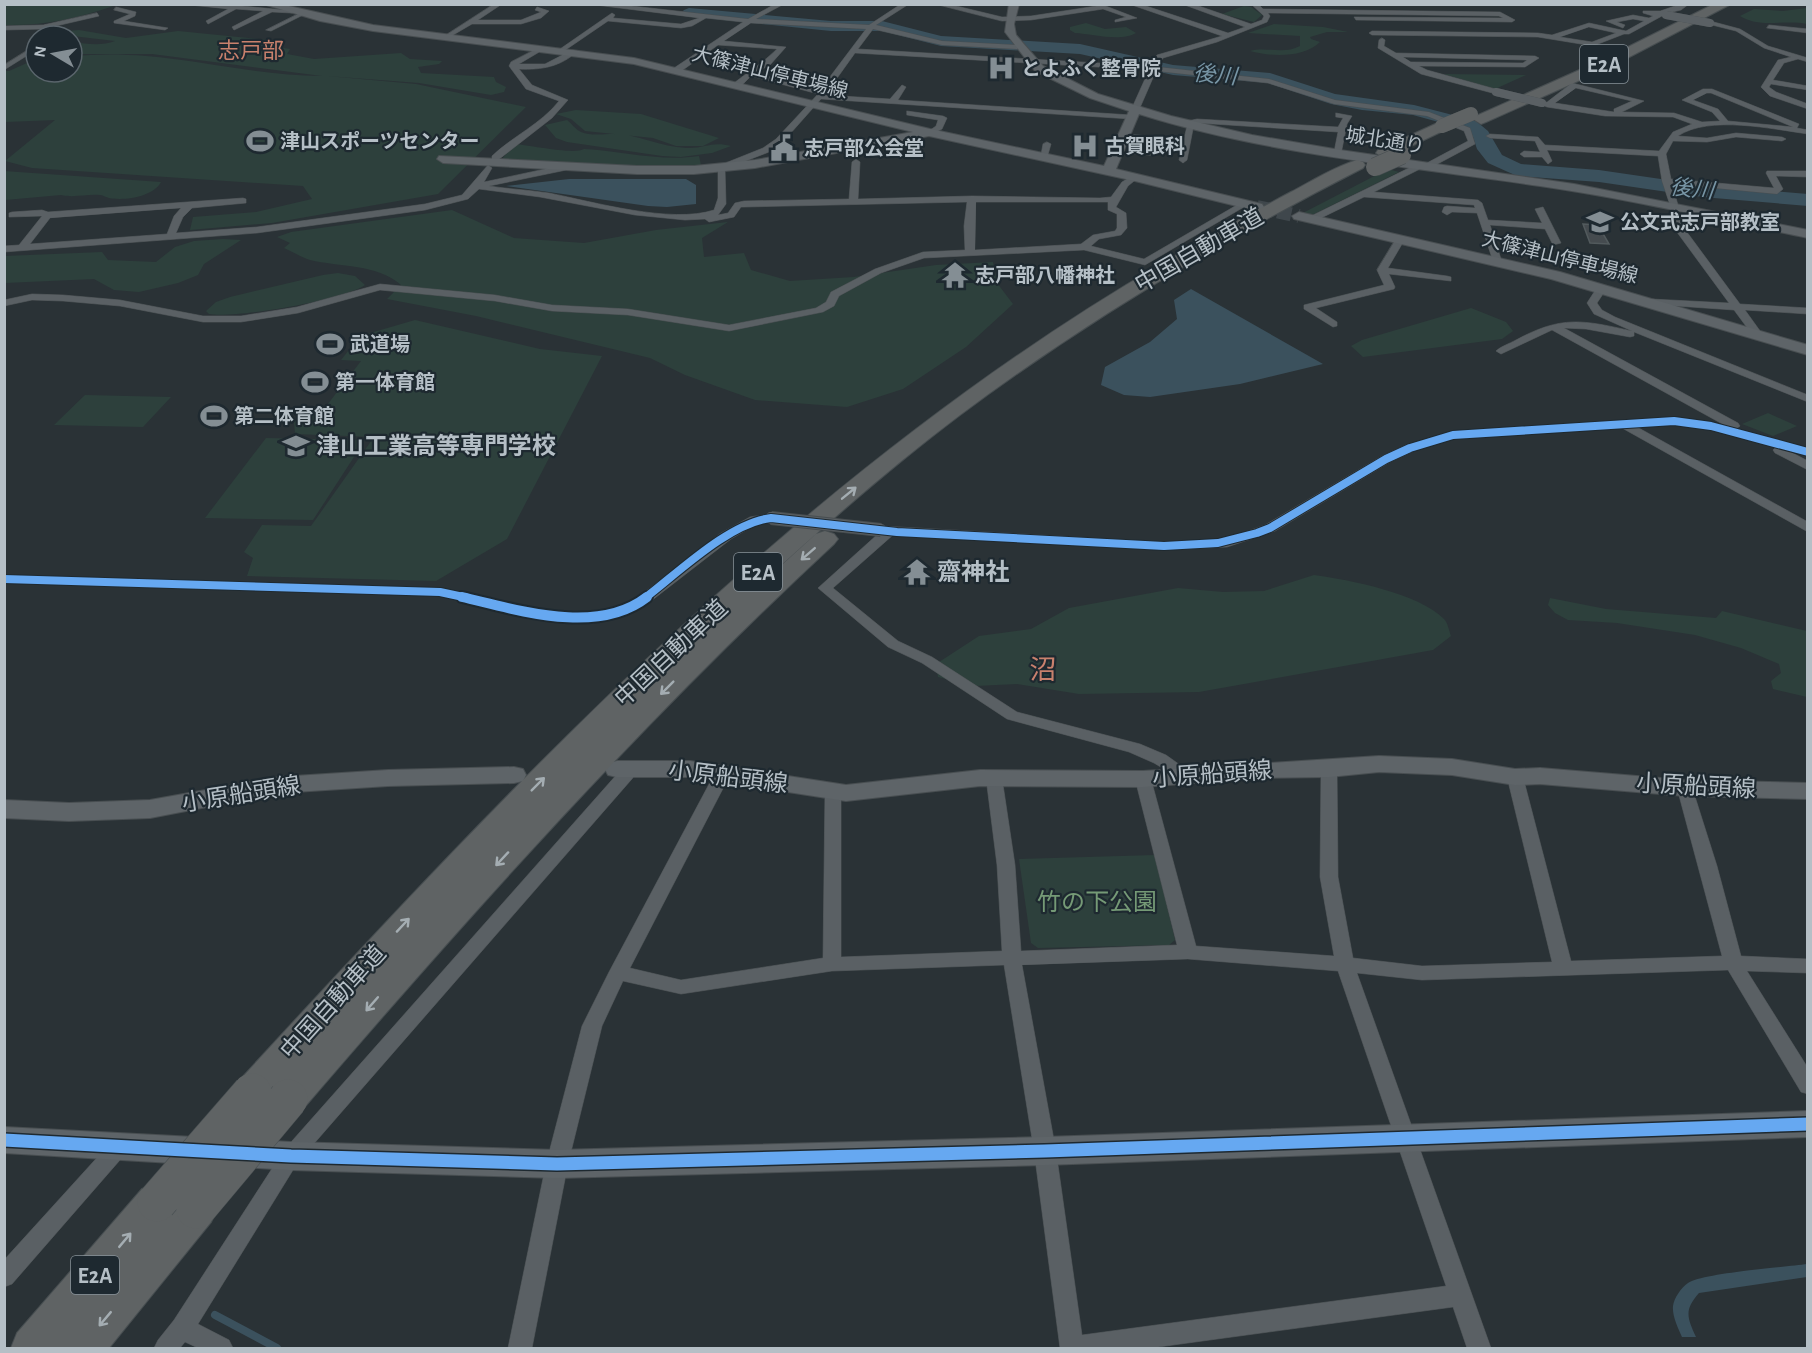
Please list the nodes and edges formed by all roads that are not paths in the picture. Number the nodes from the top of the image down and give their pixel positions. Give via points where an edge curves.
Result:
1 (127, 4) edge
2 (183, 4) edge
3 (500, 4) edge
4 (591, 4) edge
5 (781, 4) edge
6 (906, 4) edge
7 (938, 4) edge
8 (1014, 4) edge
9 (1132, 4) edge
10 (1185, 4) edge
11 (1254, 4) edge
12 (1272, 4) edge
13 (1686, 4) edge
14 (1708, 4) edge
15 (1725, 4) edge
16 (200, 6) edge
17 (269, 7) edge
18 (623, 7) edge
19 (236, 8) junction
20 (116, 9) junction
21 (537, 9) dead end
22 (1351, 10) edge
23 (1263, 11) junction
24 (185, 13) dead end
25 (297, 13) junction
26 (1663, 14) junction
27 (97, 15) junction
28 (706, 17) junction
29 (606, 19) junction
30 (752, 19) junction
31 (1010, 19) junction
32 (1117, 21) dead end
33 (1652, 21) junction
34 (208, 22) dead end
35 (473, 22) junction
36 (76, 24) edge
37 (872, 26) junction
38 (1250, 26) junction
39 (1769, 27) dead end
40 (4, 28) edge
41 (165, 28) dead end
42 (234, 28) dead end
43 (1635, 28) junction
44 (1366, 29) junction
45 (269, 30) dead end
46 (1808, 31) edge
47 (1622, 33) junction
48 (1226, 35) junction
49 (446, 37) junction
50 (1547, 37) junction
51 (1382, 40) junction
52 (718, 43) junction
53 (752, 45) junction
54 (1016, 45) junction
55 (542, 48) junction
56 (562, 50) junction
57 (574, 51) junction
58 (855, 51) junction
59 (24, 56) edge
60 (741, 56) dead end
61 (1397, 56) junction
62 (1797, 57) junction
63 (1808, 58) edge
64 (1029, 60) junction
65 (1411, 64) junction
66 (513, 66) junction
67 (1153, 67) junction
68 (4, 68) edge
69 (677, 70) junction
70 (751, 74) junction
71 (1768, 81) junction
72 (737, 85) junction
73 (902, 87) dead end
74 (1808, 88) edge
75 (819, 98) junction
76 (893, 101) junction
77 (1544, 104) junction
78 (1808, 105) edge
79 (910, 113) dead end
80 (1133, 113) junction
81 (1618, 114) junction
82 (1339, 115) dead end
83 (1476, 116) junction
84 (1725, 124) junction
85 (1189, 125) junction
86 (1701, 125) junction
87 (1447, 129) junction
88 (1342, 130) junction
89 (1800, 131) edge
90 (930, 133) junction
91 (1490, 136) dead end
92 (1672, 138) junction
93 (1787, 139) dead end
94 (1797, 140) dead end
95 (1047, 144) dead end
96 (1662, 153) junction
97 (1524, 154) dead end
98 (1545, 154) junction
99 (495, 158) dead end
100 (1043, 158) junction
101 (443, 159) dead end
102 (1183, 159) dead end
103 (1363, 159) junction
104 (856, 162) dead end
105 (573, 166) junction
106 (1424, 166) junction
107 (488, 168) dead end
108 (721, 168) junction
109 (1108, 172) junction
110 (1808, 174) edge
111 (1135, 177) junction
112 (1667, 185) junction
113 (477, 186) junction
114 (1364, 194) junction
115 (972, 199) junction
116 (1114, 199) junction
117 (243, 201) dead end
118 (853, 202) junction
119 (1245, 204) junction
120 (189, 205) junction
121 (1257, 207) tunnel mouth
122 (1674, 207) junction
123 (1540, 209) dead end
124 (1481, 211) junction
125 (1448, 212) dead end
126 (12, 215) dead end
127 (47, 215) junction
128 (676, 216) junction
129 (1305, 218) joint
130 (1484, 222) junction
131 (1548, 226) junction
132 (1808, 234) edge
133 (170, 237) junction
134 (1400, 239) junction
135 (1556, 243) dead end
136 (1084, 247) junction
137 (22, 248) junction
138 (4, 249) edge
139 (970, 252) junction
140 (1497, 262) junction
141 (1382, 270) junction
142 (1447, 279) dead end
143 (1602, 288) junction
144 (4, 291) edge
145 (32, 297) junction
146 (1651, 302) junction
147 (4, 303) edge
148 (1738, 307) junction
149 (1808, 310) edge
150 (1333, 324) dead end
151 (1554, 327) junction
152 (1758, 335) junction
153 (1651, 337) junction
154 (1808, 350) edge
155 (1501, 351) dead end
156 (1808, 399) edge
157 (1624, 424) junction
158 (1756, 438) junction
159 (1808, 452) edge
160 (1808, 466) edge
161 (1808, 528) edge
162 (885, 530) junction
163 (4, 579) edge
164 (624, 769) joint
165 (1329, 769) junction
166 (514, 775) dead end
167 (722, 775) junction
168 (1184, 776) junction
169 (1515, 777) junction
170 (994, 778) junction
171 (1143, 779) junction
172 (1685, 788) junction
173 (833, 791) junction
174 (1808, 791) edge
175 (4, 808) edge
176 (1188, 952) junction
177 (1012, 958) junction
178 (1733, 963) junction
179 (832, 964) junction
180 (1346, 964) junction
181 (1808, 966) edge
182 (1563, 968) junction
183 (618, 972) junction
184 (1808, 1086) edge
185 (270, 1096) junction
186 (1808, 1124) edge
187 (1405, 1139) junction
188 (4, 1140) edge
189 (120, 1146) junction
190 (1045, 1151) junction
191 (291, 1156) junction
192 (557, 1164) junction
193 (176, 1206) junction
194 (4, 1277) edge
195 (1460, 1295) junction
196 (182, 1328) junction
197 (33, 1348) edge
198 (81, 1348) edge
199 (166, 1348) edge
200 (221, 1348) edge
201 (520, 1348) edge
202 (1073, 1348) edge
203 (1479, 1348) edge

1 - 20 street
2 - 16 street
3 - 35 street
4 - 18 street
5 - 30 street
6 - 37 street
7 - 31 street
8 - 31 main road
9 - 48 street
10 - 38 street
11 - 23 street
12 - 22 street
13 - 26 street
14 - 83 highway, 中国自動車道 / E2A
15 - 83 highway, 中国自動車道 / E2A via 1616,58
16 - 19 street
16 - 24 street
17 - 19 street
17 - 25 main road, 大篠津山停車場線
17 - 42 street
18 - 28 street
18 - 29 street
19 - 34 street
20 - 27 street
20 - 41 street via 133,12 116,22
21 - 35 street via 546,11 522,23
22 - 22 street via 1512,20 1500,14
22 - 23 street
22 - 44 street
23 - 38 street via 1267,19
25 - 45 street
25 - 49 main road, 大篠津山停車場線
26 - 33 street via 1645,12 1659,16
26 - 62 street, bridge via 1738,30 1766,47
27 - 36 street
27 - 40 street via 43,27
28 - 29 street via 681,26
28 - 30 street
29 - 56 street
30 - 37 street
30 - 52 street
31 - 32 street via 1103,7 1134,18
31 - 54 main road via 1010,35
33 - 43 street
33 - 43 street via 1633,17 1609,23
35 - 49 street
37 - 54 street via 942,43
37 - 58 street
38 - 48 street
39 - 46 street
43 - 47 street
44 - 50 street
44 - 51 street
47 - 50 street via 1593,44
47 - 50 street via 1589,25
48 - 67 street via 1160,57
49 - 55 main road, 大篠津山停車場線
50 - 51 street via 1547,43
51 - 61 street via 1380,47
52 - 53 street
52 - 69 street
53 - 60 street
53 - 70 street via 783,47
54 - 64 main road, 城北通り
55 - 56 main road, 大篠津山停車場線
55 - 66 street
56 - 57 main road, 大篠津山停車場線
57 - 66 street via 559,62 538,69
57 - 69 main road, 大篠津山停車場線
58 - 64 street
58 - 75 street
59 - 68 street
61 - 65 street
61 - 65 street via 1535,58 1525,65
62 - 63 street
62 - 71 street via 1781,62
64 - 67 street
64 - 80 main road, 城北通り via 1056,78
65 - 77 street, bridge via 1424,72
66 - 99 street via 529,87 564,100
67 - 80 street
67 - 106 street via 1269,81 1334,102 1429,114 1467,130 1472,142
69 - 72 main road, 大篠津山停車場線
70 - 72 street
70 - 75 street
71 - 74 street
71 - 78 street via 1767,90
72 - 75 main road, 大篠津山停車場線
73 - 76 street
75 - 76 street
75 - 90 main road, 大篠津山停車場線
75 - 108 street via 780,141
76 - 80 street
77 - 81 street
77 - 81 street via 1575,85 1640,101 1617,111
79 - 90 street via 943,118
80 - 85 main road, 城北通り
80 - 109 main road
81 - 86 street via 1674,115
82 - 88 street via 1348,116
83 - 87 highway, 中国自動車道 / E2A
84 - 86 street
84 - 89 street
84 - 89 street via 1717,112 1686,100 1712,91 1786,121
85 - 88 street via 1197,122
85 - 102 street
85 - 103 main road, 城北通り
86 - 92 street via 1678,131
87 - 103 highway, 中国自動車道 / E2A
87 - 103 highway, 中国自動車道 / E2A, bridge via 1402,155
88 - 103 street
89 - 94 street
90 - 100 main road, 大篠津山停車場線
90 - 108 main road
91 - 98 street via 1538,138
92 - 93 street via 1707,140 1736,135
92 - 96 street
95 - 100 street
96 - 98 street
96 - 112 street
97 - 98 street
100 - 109 main road, 大篠津山停車場線
101 - 105 main road
103 - 106 main road, 城北通り
103 -> 185 highway, 中国自動車道 / E2A via 1131,304 971,418 853,514 720,635
185 -> 103 highway, 中国自動車道 / E2A via 443,882 694,630 831,508 950,413 1112,300
104 - 118 street
105 - 108 main road via 666,171
105 - 113 street
106 - 114 street
106 - 122 main road, 城北通り via 1542,182
107 - 113 street
108 - 128 street via 722,206 717,212
109 - 111 main road, 大篠津山停車場線
110 - 112 street via 1770,173 1777,191
111 - 116 street
111 - 119 main road, 大篠津山停車場線
112 - 122 street
113 - 128 street
113 - 133 street via 465,197 425,207 256,230
114 - 124 street via 1478,203
114 - 129 street
115 - 116 street
115 - 118 street
115 - 139 street
116 - 136 street via 1111,208 1120,213 1122,228 1118,233 1096,237
117 - 120 street
118 - 128 street via 744,204 738,205 731,215 716,218
119 - 121 main road, 大篠津山停車場線
119 - 136 street via 1145,262
120 - 127 street
120 - 133 street
122 - 132 main road, 城北通り
122 - 148 street via 1676,224
123 - 131 street
124 - 125 street
124 - 130 street
126 - 127 street
127 - 137 street
129 - 134 main road, 大篠津山停車場線
130 - 131 street
130 - 140 street
131 - 135 street
133 - 137 street
134 - 140 main road, 大篠津山停車場線
134 - 141 street
136 - 139 street
137 - 138 street
139 - 145 street via 917,257 855,283 835,294 830,304 819,310 729,328 628,312 552,308 495,298 380,287 298,310 241,319 203,319 120,303
140 - 143 main road, 大篠津山停車場線
141 - 142 street
141 - 150 street via 1390,287 1308,307
143 - 146 main road, 大篠津山停車場線
143 - 153 street via 1592,303 1598,312
144 - 145 street
145 - 147 street
146 - 148 street
146 - 152 main road, 大篠津山停車場線
148 - 149 street
148 - 152 street
151 - 153 street via 1588,327
151 - 155 street
151 - 158 street
152 - 154 main road, 大篠津山停車場線
153 - 156 street
157 - 158 street via 1674,421
157 - 161 street
157 - 162 street via 1481,432 1431,440 1386,459 1270,528 1227,543 1164,546
158 - 159 street
158 - 160 street
162 - 163 street, bridge via 771,518 755,520 726,536 637,605 593,619 527,612 440,592
162 - 168 street via 825,588 893,644 927,660 1012,716 1134,748 1160,759
164 - 167 main road, 小原船頭線 via 690,769
164 - 191 street
165 - 168 main road, 小原船頭線
165 - 169 main road, 小原船頭線 via 1412,764
165 - 180 street via 1329,877
166 - 175 main road, 小原船頭線 via 279,785 150,809 69,812
167 - 173 main road, 小原船頭線
167 - 183 street
168 - 171 main road, 小原船頭線
169 - 172 main road, 小原船頭線
169 - 182 street
170 - 171 main road, 小原船頭線
170 - 173 main road, 小原船頭線 via 846,793
170 - 177 street via 1006,865
171 - 176 street
172 - 174 main road, 小原船頭線
172 - 178 street
173 - 179 street
176 - 177 street
176 - 180 street
177 - 179 street
177 - 190 street
178 - 181 street
178 - 182 street
178 - 184 street
179 - 183 street via 681,987
180 - 182 street via 1422,973
180 - 187 street
183 - 192 street via 592,1026
185 - 193 highway, 中国自動車道 / E2A, bridge
186 - 187 main road
187 - 190 main road
187 - 195 street
188 - 189 main road
189 - 191 main road
189 - 194 street
190 - 192 main road
190 - 202 street
191 - 192 main road
191 - 196 street
192 - 201 street
197 -> 193 highway, 中国自動車道 / E2A
193 -> 198 highway, 中国自動車道 / E2A
195 - 202 street
195 - 203 street
196 - 199 street
196 - 200 street

